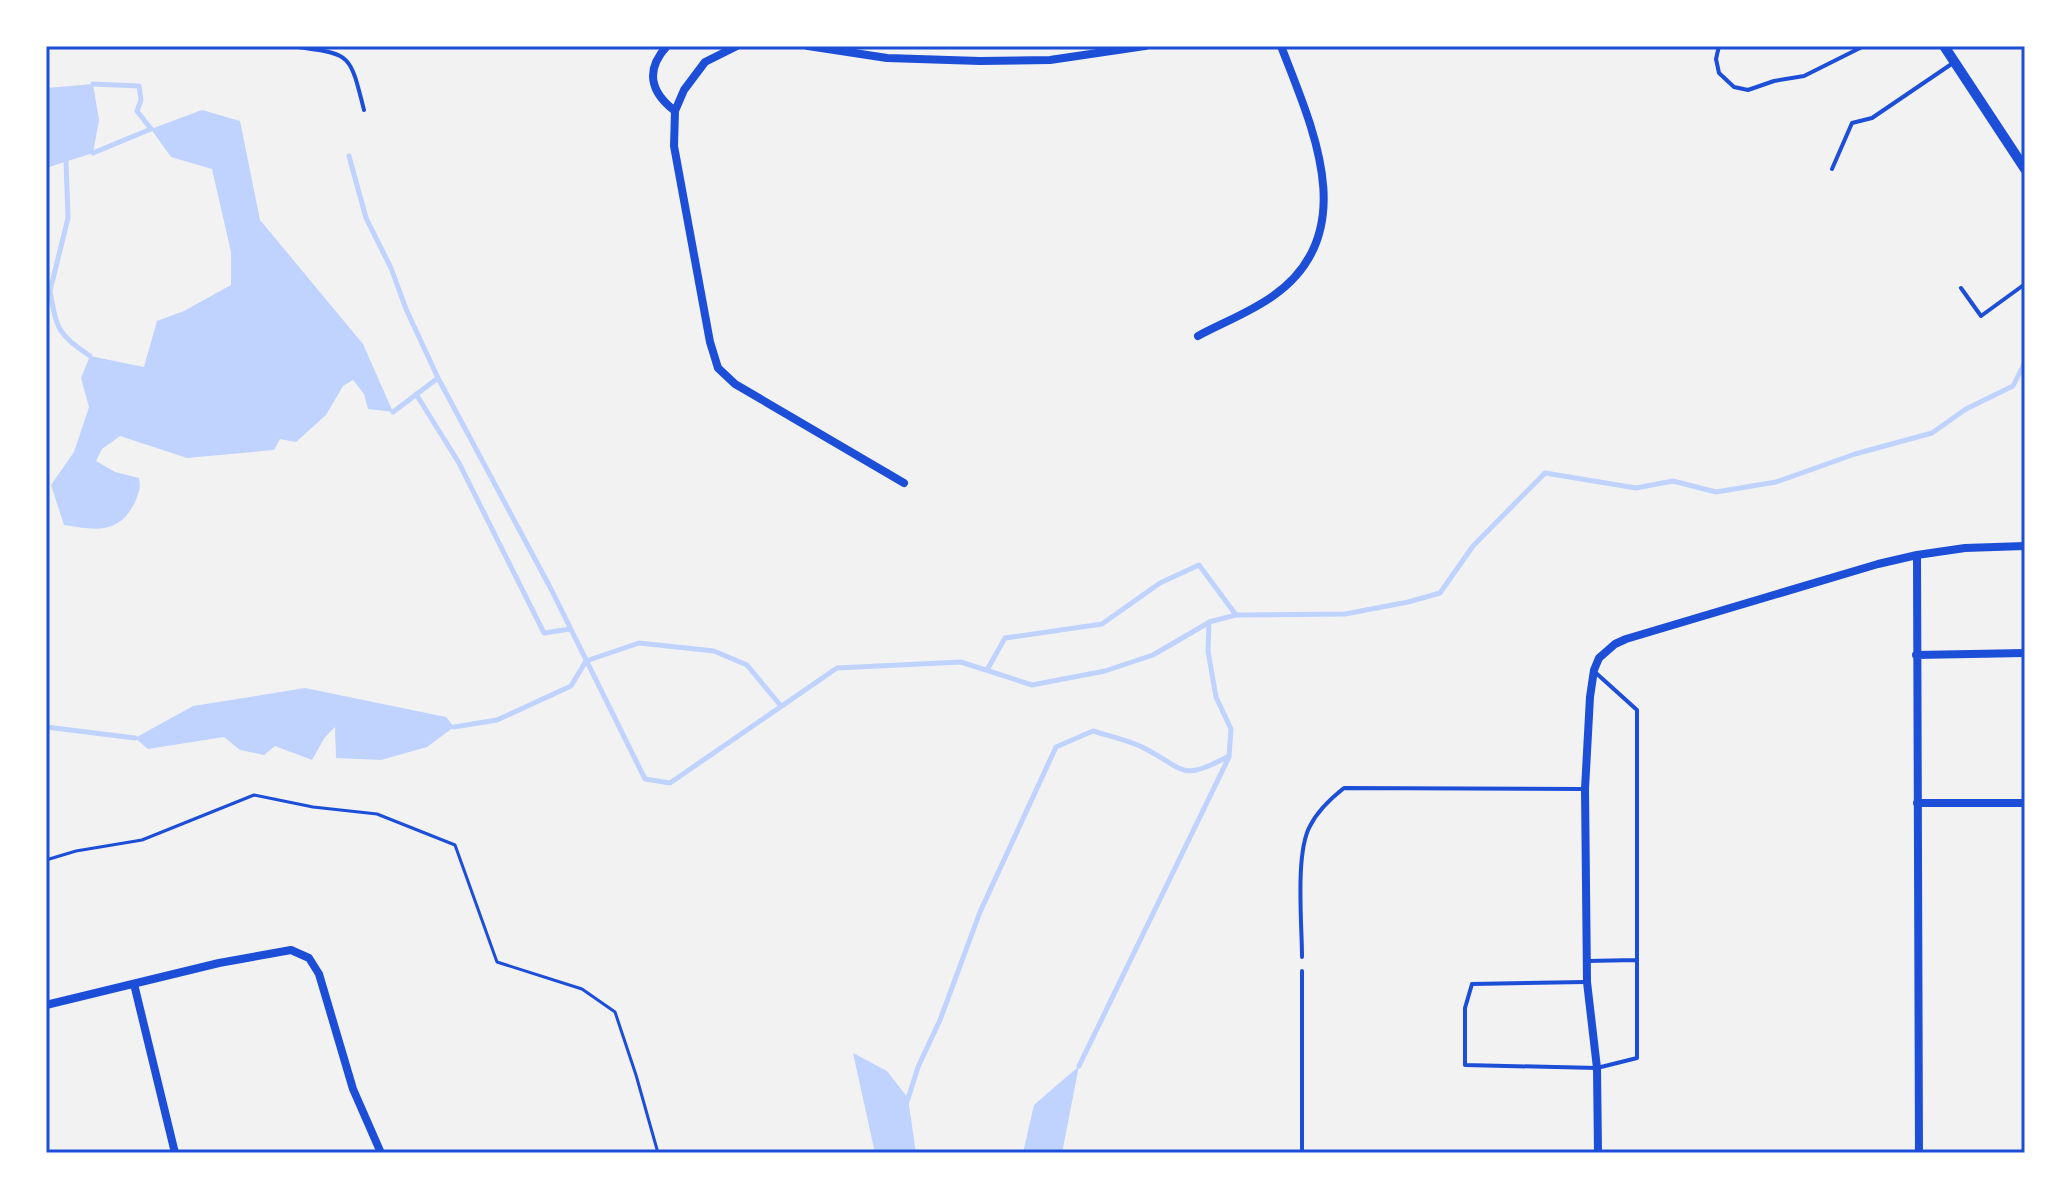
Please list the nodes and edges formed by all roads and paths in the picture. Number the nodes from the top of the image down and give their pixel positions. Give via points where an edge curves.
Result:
1 (291, 46) edge
2 (667, 46) edge
3 (737, 46) edge
4 (808, 46) edge
5 (1145, 46) edge
6 (1281, 46) edge
7 (1719, 46) edge
8 (1864, 46) edge
9 (1944, 46) edge
10 (1955, 62) junction
11 (364, 110) dead end
12 (675, 111) junction
13 (1832, 169) dead end
14 (2025, 169) edge
15 (2025, 284) edge
16 (1961, 288) dead end
17 (1198, 336) dead end
18 (904, 483) dead end
19 (2025, 546) edge
20 (1917, 555) junction
21 (2025, 653) edge
22 (1916, 655) junction
23 (1594, 670) junction
24 (1585, 789) junction
25 (1917, 803) junction
26 (2025, 803) edge
27 (46, 860) edge
28 (1302, 957) dead end
29 (1637, 960) junction
30 (1587, 961) junction
31 (1302, 971) dead end
32 (1587, 982) junction
33 (134, 984) junction
34 (46, 1005) edge
35 (1597, 1068) junction
36 (175, 1153) edge
37 (381, 1153) edge
38 (658, 1153) edge
39 (1302, 1153) edge
40 (1598, 1153) edge
41 (1919, 1153) edge

1 - 11 lane via 338,53 352,64
2 - 12 street via 653,77 659,99
3 - 12 street via 705,62
4 - 5 street via 887,58 980,61 1050,60
6 - 17 street via 1321,166 1325,202 1319,236 1302,270 1273,296
7 - 8 lane via 1719,73 1734,87 1748,90 1804,76
9 - 10 street
10 - 13 lane via 1872,118 1852,123
10 - 14 street
12 - 18 street via 674,146 718,368 735,384
15 - 16 lane via 1981,316
19 - 20 street
20 - 22 street
20 - 23 street via 1626,639 1599,658
21 - 22 street
22 - 25 street
23 - 24 street
23 - 29 lane via 1637,710
24 - 28 lane via 1344,788 1326,802 1302,847
24 - 30 street
25 - 26 street
25 - 41 street
27 - 38 path via 142,840 254,795 377,814 455,845 497,962 582,989 615,1012
29 - 30 lane
29 - 35 lane via 1637,1058
30 - 32 street
31 - 39 lane
32 - 35 street
32 - 35 lane via 1472,984 1465,1008 1465,1065
33 - 34 street
33 - 36 street
33 - 37 street via 291,950 309,958 319,974 353,1089
35 - 40 street

